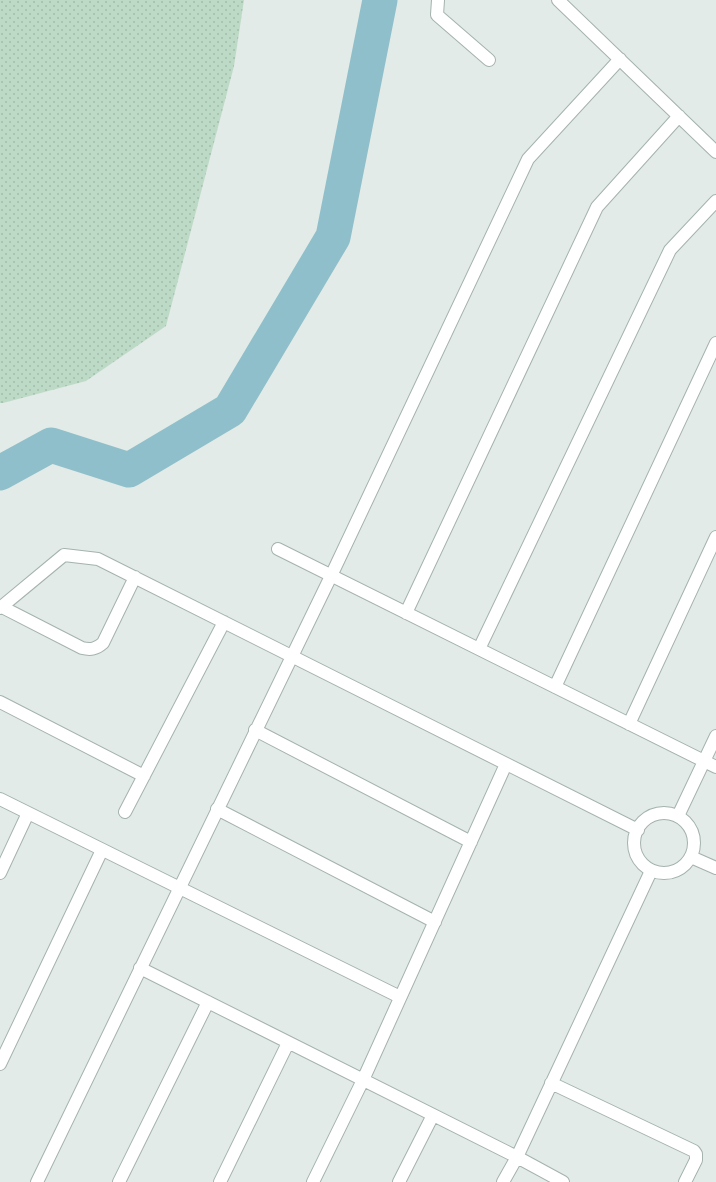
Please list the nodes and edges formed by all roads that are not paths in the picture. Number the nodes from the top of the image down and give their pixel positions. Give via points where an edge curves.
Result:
1 (438, 0) edge
2 (558, 0) edge
3 (620, 59) junction
4 (489, 60) dead end
5 (679, 116) junction
6 (716, 152) edge
7 (716, 201) edge
8 (716, 343) edge
9 (716, 537) edge
10 (278, 549) dead end
11 (331, 576) junction
12 (135, 577) junction
13 (1, 607) edge
14 (406, 613) junction
15 (224, 622) junction
16 (479, 649) junction
17 (292, 656) junction
18 (555, 687) junction
19 (0, 702) edge
20 (629, 724) junction
21 (255, 730) junction
22 (716, 736) edge
23 (704, 761) junction
24 (506, 764) junction
25 (716, 767) edge
26 (144, 776) junction
27 (0, 799) edge
28 (217, 809) junction
29 (125, 812) dead end
30 (28, 813) junction
31 (678, 816) junction
32 (638, 830) junction
33 (471, 842) junction
34 (102, 850) junction
35 (692, 857) junction
36 (716, 868) edge
37 (650, 871) junction
38 (0, 874) edge
39 (178, 888) junction
40 (435, 922) junction
41 (140, 968) junction
42 (400, 997) junction
43 (208, 1002) junction
44 (288, 1042) junction
45 (0, 1064) edge
46 (363, 1080) junction
47 (551, 1083) junction
48 (433, 1115) junction
49 (517, 1157) junction
50 (37, 1182) edge
51 (119, 1182) edge
52 (220, 1182) edge
53 (313, 1182) edge
54 (399, 1182) edge
55 (503, 1182) edge
56 (563, 1182) edge
57 (685, 1182) edge

1 - 4 street via 437,15
2 - 3 street
3 - 5 street
3 - 11 street via 528,159
5 - 6 street
5 - 14 street via 597,207
7 - 16 street via 670,250
8 - 18 street
9 - 20 street
10 - 11 street
11 - 14 street
11 - 17 street
12 - 13 street via 98,559 64,555
12 - 13 street via 103,643 89,650
12 - 15 street
14 - 16 street
15 - 17 street
15 - 26 street
16 - 18 street
17 - 21 street
17 - 24 street
18 - 20 street
19 - 26 street
20 - 23 street
21 - 28 street
21 - 33 street
22 - 23 street
23 - 25 street
23 - 31 street
24 - 32 street
24 - 33 street
26 - 29 street
27 - 30 street
28 - 39 street
28 - 40 street
30 - 34 street
30 - 38 street
31 - 32 street via 667,813 655,814 645,820
31 - 35 street via 688,824 693,834 695,846
32 - 37 street via 634,841 635,853
33 - 40 street
34 - 39 street
34 - 45 street
35 - 36 street
35 - 37 street via 674,872 662,874
37 - 47 street
39 - 41 street
39 - 42 street
40 - 42 street
41 - 43 street
41 - 50 street
42 - 46 street
43 - 44 street
43 - 51 street
44 - 46 street
44 - 52 street
46 - 48 street
46 - 53 street
47 - 49 street
47 - 57 street via 694,1151 696,1160
48 - 49 street
48 - 54 street
49 - 55 street
49 - 56 street

